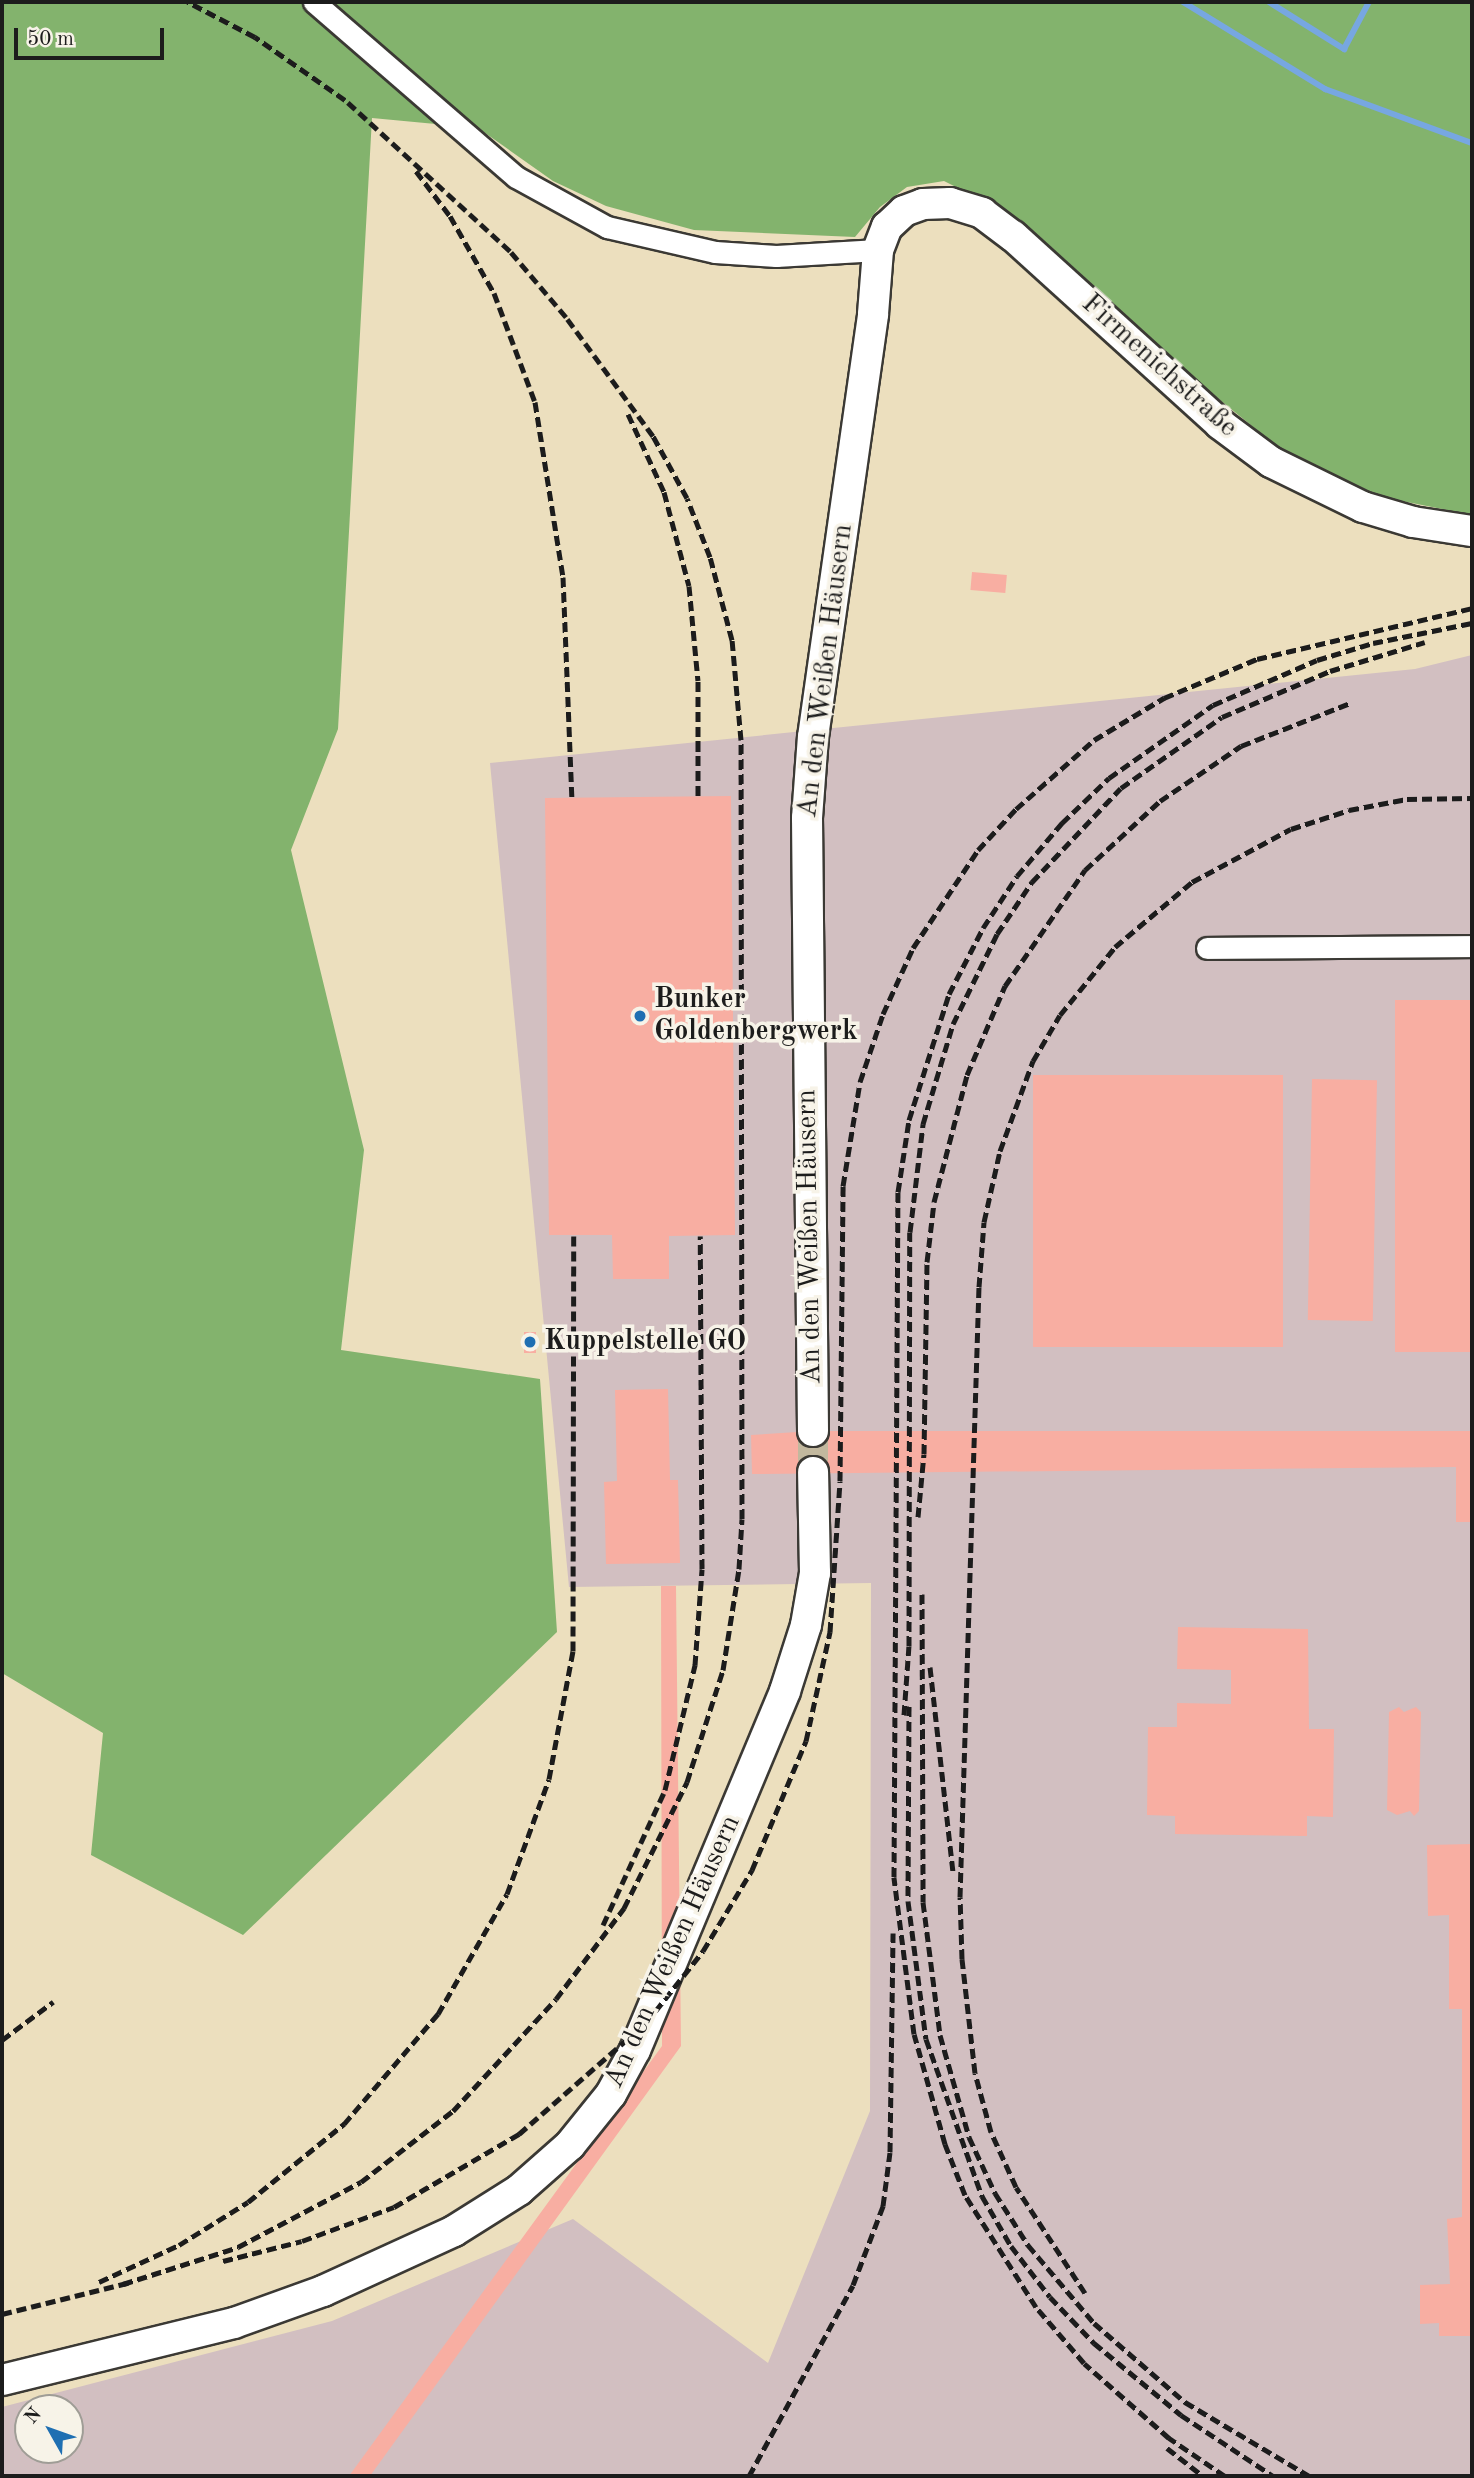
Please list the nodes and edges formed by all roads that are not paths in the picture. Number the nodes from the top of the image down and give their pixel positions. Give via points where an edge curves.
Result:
1 (314, 2) edge
2 (878, 250) junction
3 (1472, 531) edge
4 (1472, 946) edge
5 (1207, 948) dead end
6 (813, 1431) tunnel mouth
7 (813, 1472) tunnel mouth
8 (2, 2380) edge

1 - 2 street via 516,177 607,227 663,243 738,254
2 - 3 street, Firmenichstraße via 895,219 923,204 950,203 982,213 1220,424 1271,462 1315,487 1376,511
2 - 6 street, An den Weißen Häusern via 873,314 813,737 807,818
4 - 5 street
7 - 8 street, An den Weißen Häusern via 815,1573 806,1625 785,1691 635,2049 611,2094 570,2145 519,2190 454,2231 323,2291 234,2323

